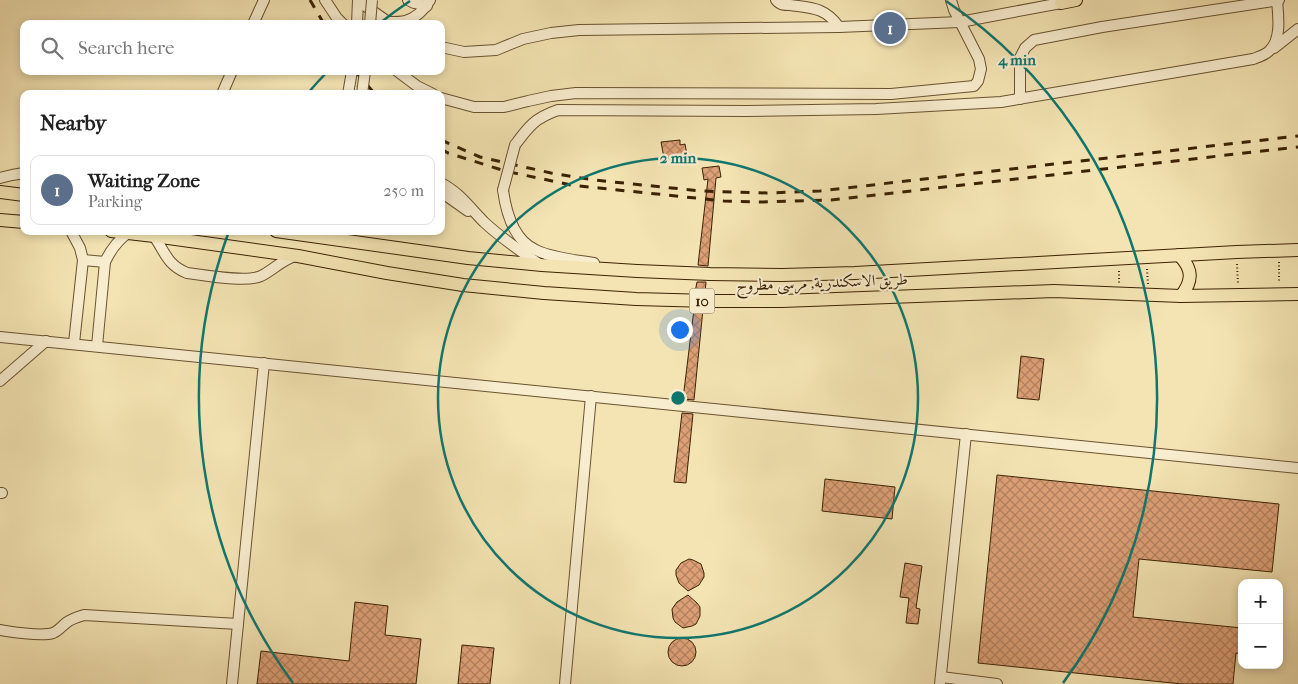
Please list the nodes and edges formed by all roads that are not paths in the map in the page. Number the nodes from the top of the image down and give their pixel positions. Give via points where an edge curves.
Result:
1 (264, 0) edge
2 (325, 0) edge
3 (359, 0) edge
4 (372, 0) edge
5 (408, 0) edge
6 (776, 0) edge
7 (951, 0) edge
8 (1076, 0) edge
9 (1278, 0) edge
10 (428, 3) edge
11 (1061, 3) joint
12 (255, 20) edge
13 (339, 20) edge
14 (357, 20) edge
15 (370, 20) edge
16 (386, 20) edge
17 (408, 20) edge
18 (960, 22) junction
19 (839, 27) junction
20 (1298, 29) edge
21 (445, 48) edge
22 (1271, 50) junction
23 (230, 75) edge
24 (351, 75) edge
25 (364, 75) edge
26 (402, 75) edge
27 (224, 90) edge
28 (349, 90) edge
29 (363, 90) edge
30 (426, 90) edge
31 (445, 99) edge
32 (1020, 99) junction
33 (20, 174) edge
34 (0, 178) edge
35 (445, 186) edge
36 (0, 192) edge
37 (20, 194) edge
38 (445, 195) edge
39 (0, 220) edge
40 (483, 221) junction
41 (20, 222) edge
42 (73, 235) edge
43 (126, 235) edge
44 (145, 235) edge
45 (304, 235) edge
46 (154, 236) junction
47 (1298, 250) edge
48 (1179, 255) junction
49 (298, 256) junction
50 (83, 260) junction
51 (105, 262) junction
52 (542, 265) junction
53 (637, 271) junction
54 (1298, 294) edge
55 (1181, 296) junction
56 (0, 337) edge
57 (46, 341) junction
58 (74, 343) junction
59 (97, 346) junction
60 (264, 363) junction
61 (0, 381) edge
62 (591, 396) junction
63 (966, 434) junction
64 (1298, 468) edge
65 (238, 624) junction
66 (0, 630) edge
67 (940, 681) edge
68 (232, 684) edge
69 (566, 684) edge
70 (997, 684) edge

1 - 12 street
2 - 13 street
3 - 14 street
3 - 16 street
4 - 15 street, bridge
5 - 10 street
6 - 19 street via 781,4 823,11
7 - 18 street
8 - 11 main road
9 - 22 street via 1277,39
9 - 32 street via 1034,40 1020,58
10 - 17 street
11 - 18 street
18 - 19 street
18 - 31 street via 980,58 980,75 974,86 891,94 576,93 504,107 474,107
19 - 21 street via 580,30 523,39 496,50 464,52
20 - 22 street
22 - 32 street via 1253,59
23 - 27 street
24 - 28 street, bridge
25 - 29 street, bridge
26 - 30 street
32 - 53 street, bridge via 876,109 558,110 544,115 515,145 503,190 514,229 534,250 547,255
33 - 34 street
35 - 40 street
36 - 37 main road
38 - 40 street
39 - 41 main road
40 - 52 street via 512,246
42 - 50 street
43 - 51 street via 110,250
44 - 46 main road, طريق الاسكندرية, مرسى مطروح / 10
45 - 52 main road, طريق الاسكندرية, مرسى مطروح / 10
46 - 49 main road, طريق الاسكندرية, مرسى مطروح / 10
46 - 49 street via 172,264 186,273 248,280 288,258
47 - 48 main road, طريق الاسكندرية, مرسى مطروح / 10
48 - 53 main road, طريق الاسكندرية, مرسى مطروح / 10 via 855,273 782,275
48 - 55 main road via 1186,262 1190,280
49 - 55 main road, طريق الاسكندرية, مرسى مطروح / 10 via 463,285 636,299 773,301 1029,291
50 - 51 street
50 - 58 street
51 - 59 street
52 - 53 main road, طريق الاسكندرية, مرسى مطروح / 10
54 - 55 main road, طريق الاسكندرية, مرسى مطروح / 10
56 - 57 street
57 - 58 street
57 - 61 street
58 - 59 street
59 - 60 street
60 - 62 street
60 - 65 street
62 - 63 street
62 - 69 street
63 - 64 street
63 - 67 street
65 - 66 street via 84,615 75,617 52,633
65 - 68 street
67 - 70 street

